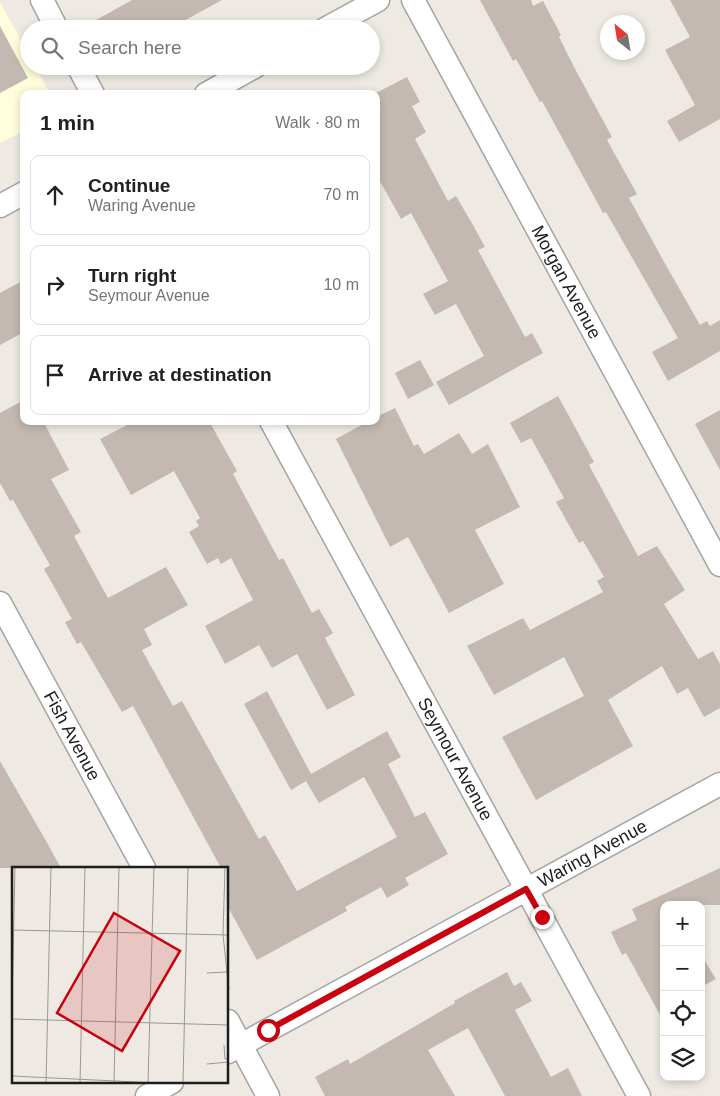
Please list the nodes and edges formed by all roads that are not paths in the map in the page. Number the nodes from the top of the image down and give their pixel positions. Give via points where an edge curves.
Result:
1 (42, 0) edge
2 (378, 0) edge
3 (413, 0) edge
4 (52, 20) edge
5 (341, 20) edge
6 (83, 75) edge
7 (240, 75) edge
8 (91, 90) edge
9 (213, 90) edge
10 (20, 195) edge
11 (0, 206) edge
12 (273, 425) edge
13 (720, 565) edge
14 (0, 603) edge
15 (720, 784) edge
16 (143, 867) edge
17 (526, 889) junction
18 (229, 1026) edge
19 (234, 1048) edge
20 (168, 1084) edge
21 (147, 1096) edge
22 (268, 1096) edge
23 (639, 1096) edge

1 - 4 street
2 - 5 street
3 - 13 street, Morgan Avenue
6 - 8 street
7 - 9 street
10 - 11 street
12 - 17 street, Seymour Avenue
14 - 16 street, Fish Avenue
15 - 17 street, Waring Avenue
17 - 19 street, Waring Avenue
17 - 23 street, Seymour Avenue
18 - 19 street
19 - 22 street
20 - 21 street

